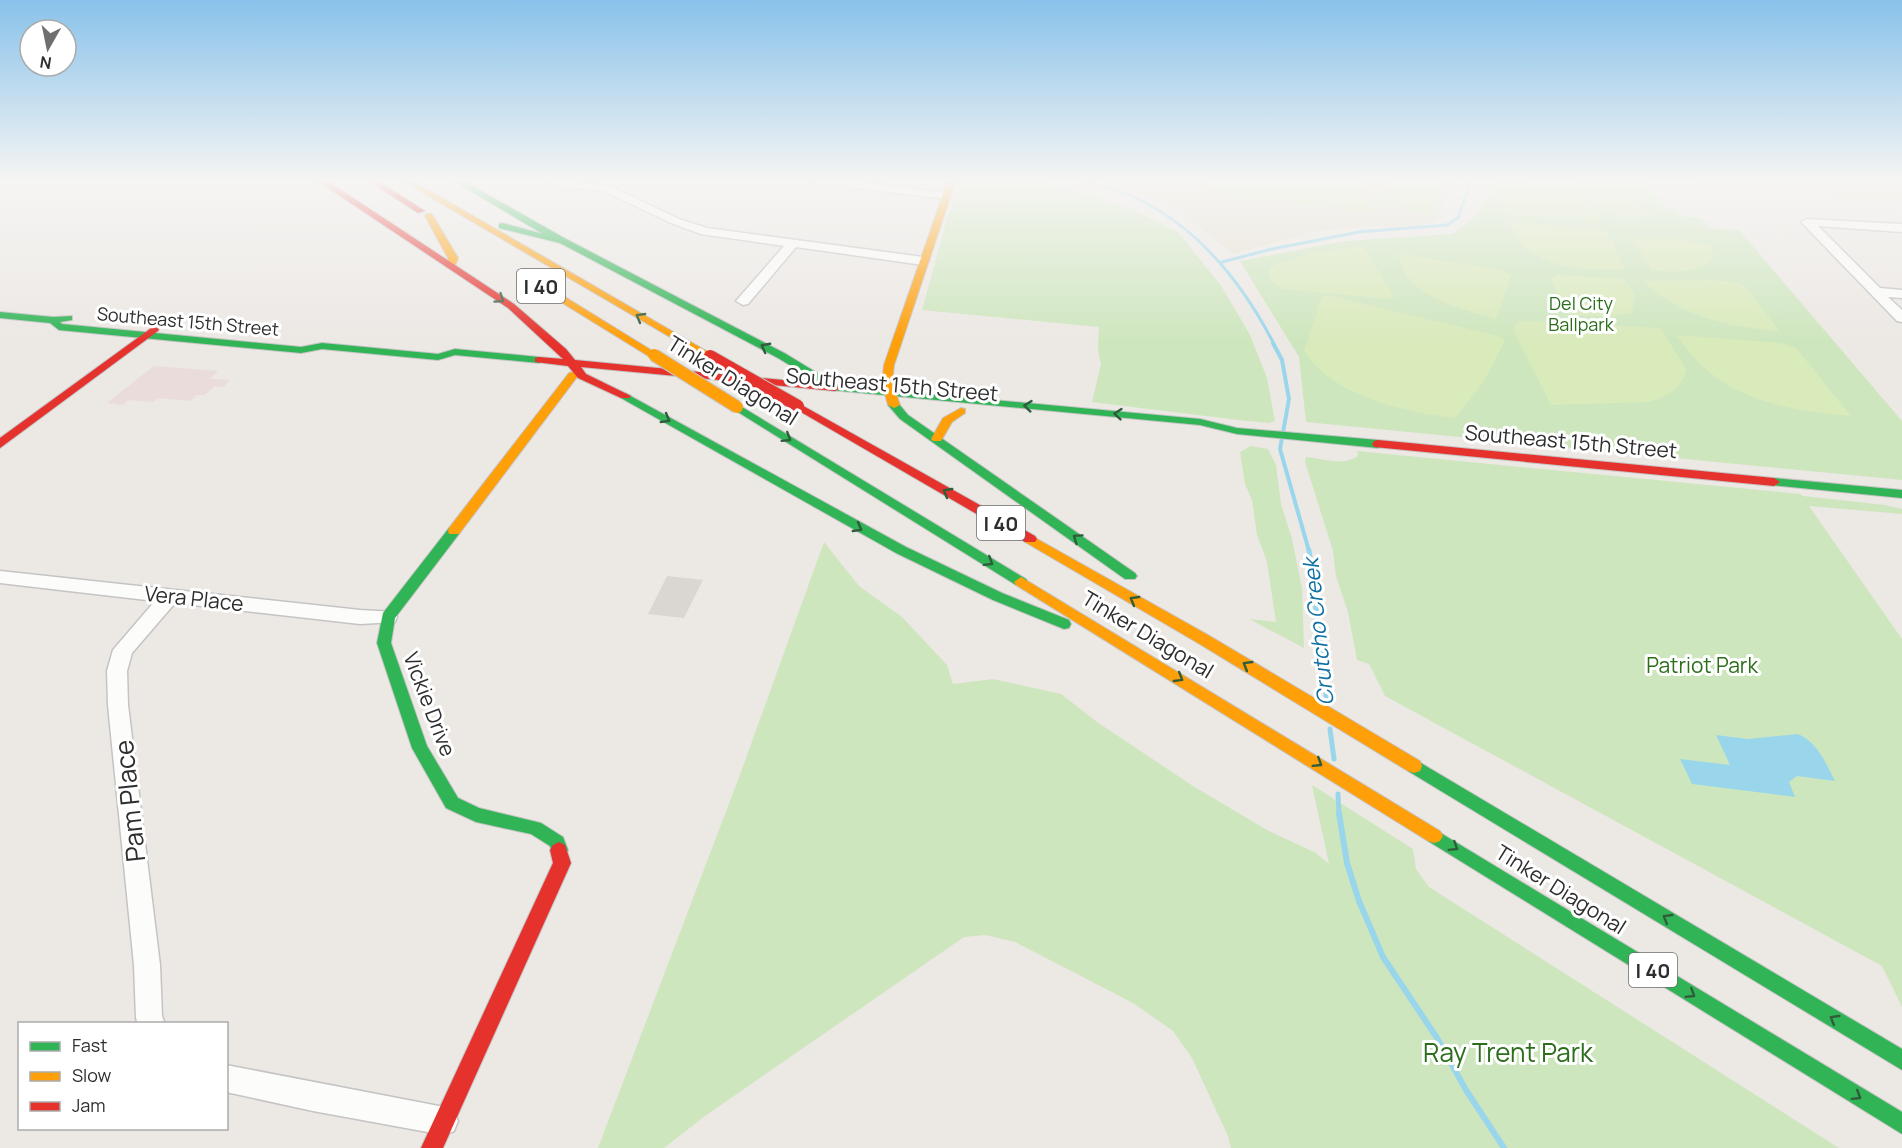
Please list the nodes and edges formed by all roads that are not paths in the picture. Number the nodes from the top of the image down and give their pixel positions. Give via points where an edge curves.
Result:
1 (401, 234) edge
2 (439, 234) edge
3 (496, 234) edge
4 (535, 234) edge
5 (552, 234) edge
6 (732, 234) edge
7 (933, 234) edge
8 (1818, 234) edge
9 (563, 240) junction
10 (792, 244) junction
11 (923, 261) junction
12 (507, 265) dead end
13 (451, 267) junction
14 (1876, 292) junction
15 (1902, 294) edge
16 (743, 301) dead end
17 (0, 315) edge
18 (1902, 318) edge
19 (54, 320) junction
20 (160, 325) junction
21 (146, 335) junction
22 (546, 336) junction
23 (322, 346) junction
24 (438, 357) junction
25 (528, 359) junction
26 (889, 365) junction
27 (576, 371) junction
28 (831, 386) junction
29 (648, 388) dead end
30 (918, 394) junction
31 (891, 398) junction
32 (850, 400) junction
33 (645, 406) junction
34 (961, 411) junction
35 (1054, 414) junction
36 (938, 439) junction
37 (0, 444) edge
38 (1902, 494) edge
39 (0, 577) edge
40 (171, 595) junction
41 (387, 617) junction
42 (1203, 639) junction
43 (1129, 647) junction
44 (151, 1022) edge
45 (1902, 1059) edge
46 (228, 1078) edge
47 (444, 1121) junction
48 (1902, 1124) edge
49 (432, 1148) edge

1 - 13 main road
2 - 13 main road via 453,258
42 -> 3 main road, Tinker Diagonal / I 40, bridge
4 - 9 main road
5 - 9 main road, Tinker Diagonal
6 - 10 street
7 - 11 main road
8 - 14 street
28 -> 9 main road, Tinker Diagonal
10 - 11 street
10 - 16 street
11 - 26 main road
12 -> 43 main road, Tinker Diagonal / I 40, bridge
13 -> 22 main road via 511,306
14 - 15 street
14 - 18 street
17 - 19 main road, Southeast 15th Street
19 - 20 main road, Southeast 15th Street via 73,317
19 - 21 main road, Southeast 15th Street via 59,327
20 - 21 main road
20 - 23 main road, Southeast 15th Street via 313,339
21 - 23 main road, Southeast 15th Street via 301,350
21 - 37 main road
22 - 25 main road
22 - 27 main road
23 - 24 main road, Southeast 15th Street
24 - 25 main road, Southeast 15th Street via 455,352
24 - 27 main road, Southeast 15th Street via 447,363
25 - 27 main road, Southeast 15th Street
26 - 30 main road
26 - 31 main road
27 - 28 main road, Southeast 15th Street
27 - 32 main road, Southeast 15th Street
27 - 33 main road
27 - 41 main road
28 - 31 main road, Southeast 15th Street
28 - 32 main road, Tinker Diagonal
29 - 33 main road
30 - 31 main road, Southeast 15th Street
35 -> 30 main road, Southeast 15th Street
31 - 32 main road, Southeast 15th Street
31 - 34 main road, Southeast 15th Street
31 - 36 main road via 904,417
33 -> 43 main road via 951,578 1028,612
34 - 35 main road, Southeast 15th Street
34 - 36 main road via 946,420
35 - 38 main road, Southeast 15th Street via 1163,424 1200,422 1237,431
42 -> 36 main road via 1125,572
39 - 40 street, Vera Place
40 - 41 street, Vera Place
40 - 44 street, Pam Place via 123,650 117,671
41 - 47 main road, Vickie Drive via 384,644 420,748 452,804 476,815 535,828 557,843 562,863
45 -> 42 main road, Tinker Diagonal / I 40
43 -> 48 main road, Tinker Diagonal / I 40
46 - 47 street
47 - 49 main road, Vickie Drive

